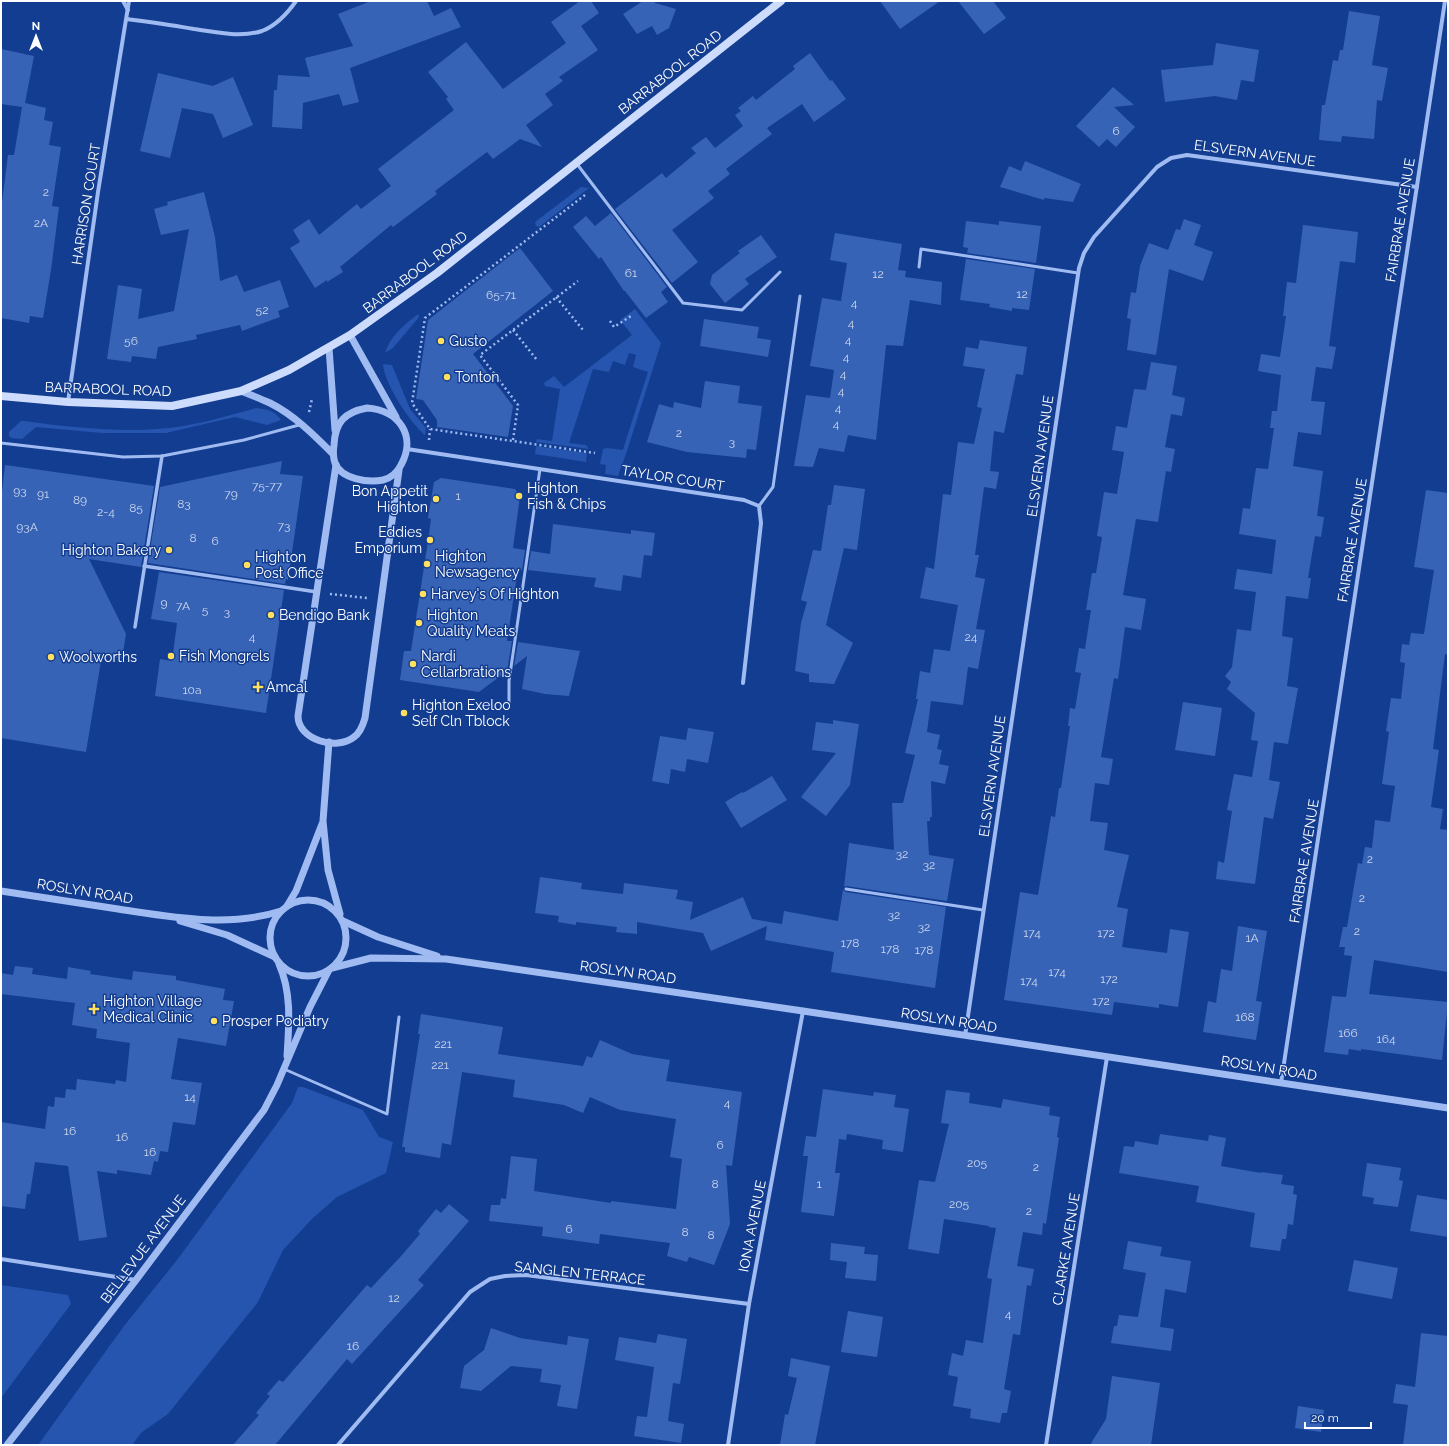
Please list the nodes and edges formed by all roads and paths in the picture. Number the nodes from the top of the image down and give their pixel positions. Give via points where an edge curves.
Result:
1 (122, 1) edge
2 (129, 1) edge
3 (296, 1) edge
4 (781, 1) edge
5 (1445, 1) edge
6 (128, 10) junction
7 (1442, 16) junction
8 (1448, 17) edge
9 (127, 19) junction
10 (576, 163) junction
11 (1417, 187) junction
12 (595, 188) junction
13 (919, 267) dead end
14 (780, 272) dead end
15 (1078, 273) junction
16 (578, 281) dead end
17 (800, 296) dead end
18 (556, 297) junction
19 (631, 316) dead end
20 (610, 321) dead end
21 (513, 330) junction
22 (583, 330) dead end
23 (350, 335) junction
24 (329, 348) junction
25 (537, 360) dead end
26 (241, 391) junction
27 (1, 396) edge
28 (68, 402) junction
29 (399, 423) junction
30 (301, 424) junction
31 (334, 434) junction
32 (512, 440) junction
33 (1, 443) edge
34 (407, 448) junction
35 (595, 453) dead end
36 (333, 454) junction
37 (162, 456) junction
38 (336, 465) junction
39 (540, 469) junction
40 (399, 470) junction
41 (759, 506) junction
42 (144, 566) junction
43 (318, 592) junction
44 (381, 600) junction
45 (135, 627) dead end
46 (743, 683) dead end
47 (509, 703) dead end
48 (329, 742) junction
49 (323, 821) junction
50 (846, 889) dead end
51 (1, 891) edge
52 (283, 909) junction
53 (983, 910) junction
54 (164, 916) junction
55 (342, 919) junction
56 (277, 959) junction
57 (446, 959) junction
58 (331, 969) junction
59 (803, 1011) junction
60 (399, 1017) dead end
61 (965, 1036) junction
62 (1107, 1057) junction
63 (287, 1060) junction
64 (284, 1069) junction
65 (1281, 1083) junction
66 (1448, 1108) edge
67 (1, 1259) edge
68 (136, 1280) junction
69 (749, 1304) junction
70 (7, 1445) edge
71 (338, 1445) edge
72 (728, 1445) edge
73 (1046, 1445) edge

1 - 6 street
2 - 6 street, HARRISON COURT
3 - 9 street via 275,24 250,33 228,33
4 - 10 main road, BARRABOOL ROAD
5 - 7 street, FAIRBRAE AVENUE
6 - 9 street, HARRISON COURT
7 - 8 street
7 - 11 street, FAIRBRAE AVENUE
9 - 28 street, HARRISON COURT via 98,192
10 - 12 lane
10 - 23 main road, BARRABOOL ROAD via 437,273
11 - 15 street, ELSVERN AVENUE via 1187,155 1172,158 1157,167 1094,237 1084,253
11 - 65 street, FAIRBRAE AVENUE
12 - 14 lane via 683,303 742,310
12 - 32 path via 425,318 412,403 430,429
13 - 15 lane via 922,249
15 - 53 street, ELSVERN AVENUE
16 - 18 path
17 - 41 lane via 773,487
18 - 21 path
18 - 22 path
19 - 20 path via 614,327
21 - 25 path
21 - 32 path via 480,355 518,405
23 - 24 main road, BARRABOOL ROAD
23 - 29 street
24 - 26 main road, BARRABOOL ROAD via 290,370
24 - 31 street
26 - 28 main road, BARRABOOL ROAD via 172,406
26 - 30 street via 270,403
27 - 28 main road, BARRABOOL ROAD
29 - 31 street via 385,411 367,408 346,416 338,424
29 - 34 street via 406,436
30 - 36 street
30 - 37 lane via 244,440
31 - 36 street
32 - 35 path
33 - 37 lane via 123,457
34 - 39 street, TAYLOR COURT
34 - 40 street
36 - 38 street
37 - 42 street
38 - 40 street via 344,474 369,481 389,478
38 - 43 street
39 - 41 street, TAYLOR COURT via 744,500
39 - 47 lane via 509,682
40 - 44 street
41 - 46 street via 761,523
42 - 43 street
42 - 45 street
43 - 44 path
43 - 48 street via 298,721 306,734
44 - 48 street via 363,723 358,734 352,739
48 - 49 street
49 - 52 street via 296,891
49 - 55 street via 328,870
50 - 53 lane
51 - 54 street, ROSLYN ROAD
52 - 54 street, ROSLYN ROAD via 257,917 225,920
52 - 55 street, ROSLYN ROAD via 295,902 312,900 328,905
52 - 56 street via 272,925 270,936
53 - 61 street, ELSVERN AVENUE
54 - 56 street, ROSLYN ROAD via 227,935
55 - 57 street, ROSLYN ROAD via 378,937
55 - 58 street via 347,932 345,949
56 - 58 street, ROSLYN ROAD via 291,972 301,975 318,975
56 - 63 street, BELLEVUE AVENUE via 288,993
57 - 58 street, ROSLYN ROAD via 371,958
57 - 59 street, ROSLYN ROAD
58 - 63 street, BELLEVUE AVENUE
59 - 61 street, ROSLYN ROAD
59 - 69 street, IONA AVENUE
60 - 64 lane via 387,1114
61 - 62 street, ROSLYN ROAD
62 - 65 street, ROSLYN ROAD
62 - 73 street, CLARKE AVENUE
63 - 64 street, BELLEVUE AVENUE
64 - 68 street, BELLEVUE AVENUE via 264,1110
65 - 66 street, ROSLYN ROAD
67 - 68 street
68 - 70 street, BELLEVUE AVENUE
69 - 71 street, SANGLEN TERRACE via 526,1275 490,1279 470,1292
69 - 72 street, IONA AVENUE

